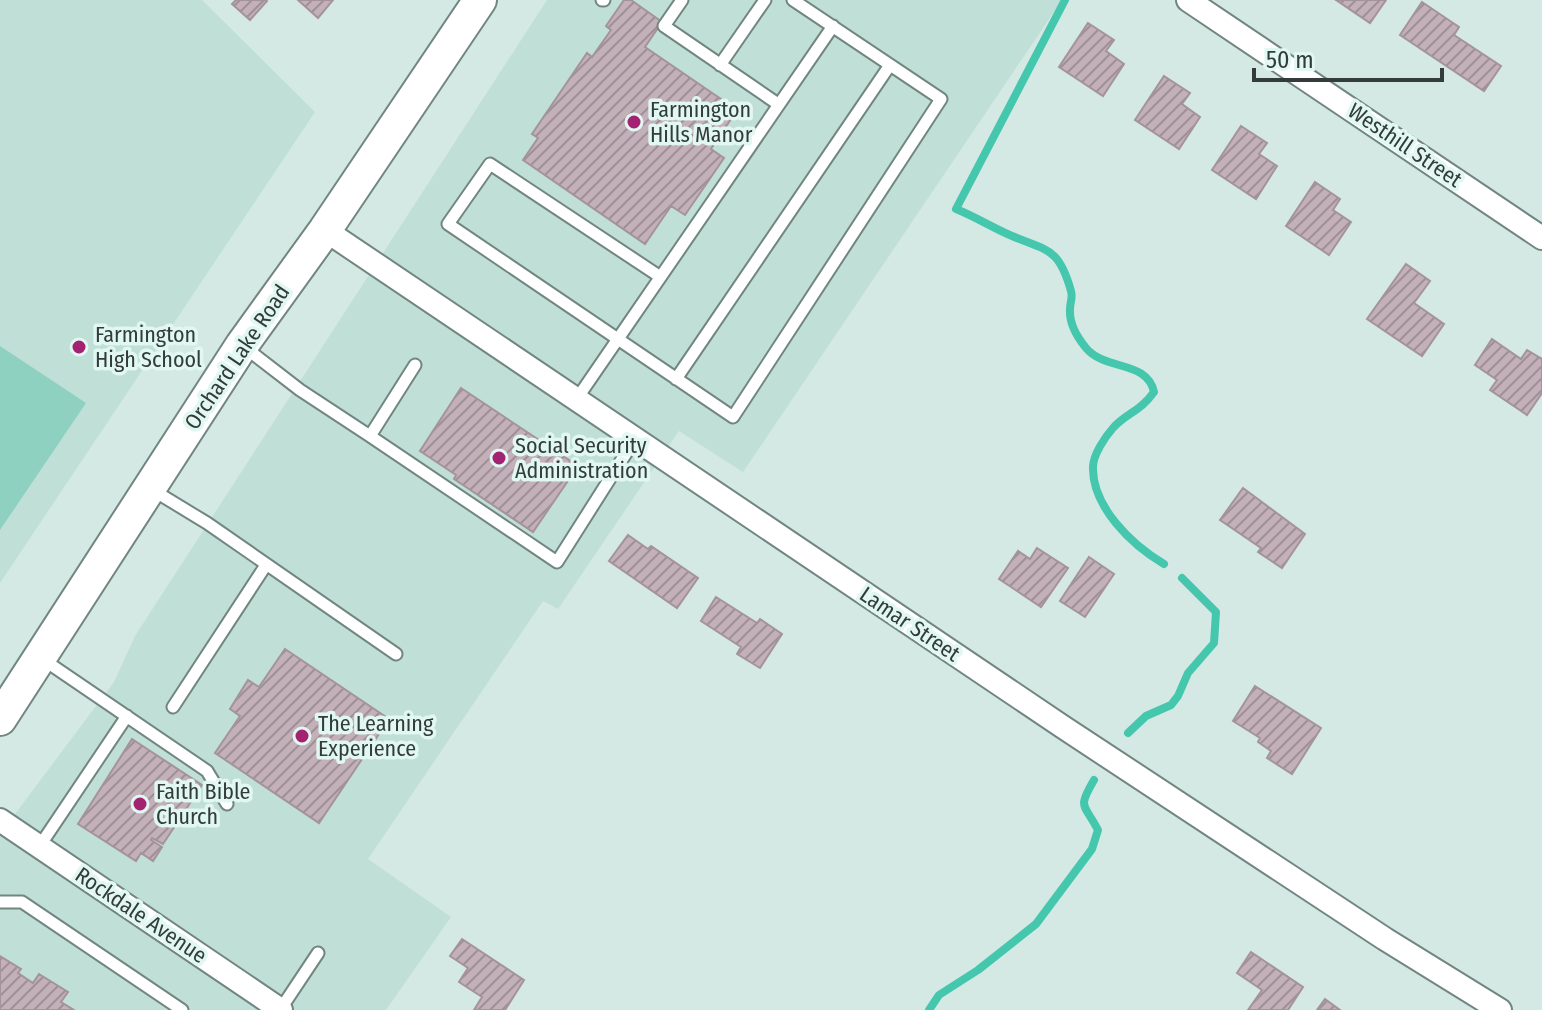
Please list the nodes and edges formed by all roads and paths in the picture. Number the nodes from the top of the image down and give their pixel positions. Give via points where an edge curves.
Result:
1 (479, 0) edge
2 (682, 0) edge
3 (765, 0) edge
4 (793, 0) edge
5 (1188, 0) edge
6 (833, 26) junction
7 (720, 65) junction
8 (890, 65) junction
9 (778, 104) junction
10 (325, 230) junction
11 (1542, 238) edge
12 (659, 276) junction
13 (617, 340) junction
14 (242, 345) junction
15 (415, 365) dead end
16 (676, 379) junction
17 (576, 400) junction
18 (370, 436) junction
19 (635, 439) junction
20 (150, 488) junction
21 (266, 565) junction
22 (396, 654) dead end
23 (40, 658) junction
24 (173, 707) dead end
25 (127, 716) junction
26 (0, 719) edge
27 (227, 804) dead end
28 (0, 820) edge
29 (39, 847) junction
30 (0, 902) edge
31 (318, 953) dead end
32 (274, 1008) edge
33 (182, 1010) edge
34 (1500, 1010) edge

1 - 10 main road, Orchard Lake Road
2 - 7 lane via 664,26
3 - 7 lane
4 - 6 lane
5 - 11 street, Westhill Street
6 - 8 lane
6 - 9 lane
7 - 9 lane
8 - 16 lane
8 - 16 lane via 941,99 733,417
9 - 12 lane
10 - 14 main road, Orchard Lake Road
10 - 17 street, Lamar Street
12 - 13 lane
12 - 13 lane via 490,164 448,224
13 - 16 lane
13 - 17 lane
14 - 18 lane
14 - 20 main road, Orchard Lake Road
15 - 18 lane
17 - 19 street, Lamar Street
18 - 19 lane via 557,562
19 - 34 street, Lamar Street via 1102,753
20 - 21 lane
20 - 23 main road, Orchard Lake Road
21 - 22 lane
21 - 24 lane
23 - 25 lane
23 - 26 main road, Orchard Lake Road
25 - 27 lane via 207,771
25 - 29 lane
28 - 29 street, Rockdale Avenue
29 - 32 street, Rockdale Avenue
30 - 33 lane via 22,902
31 - 32 lane

